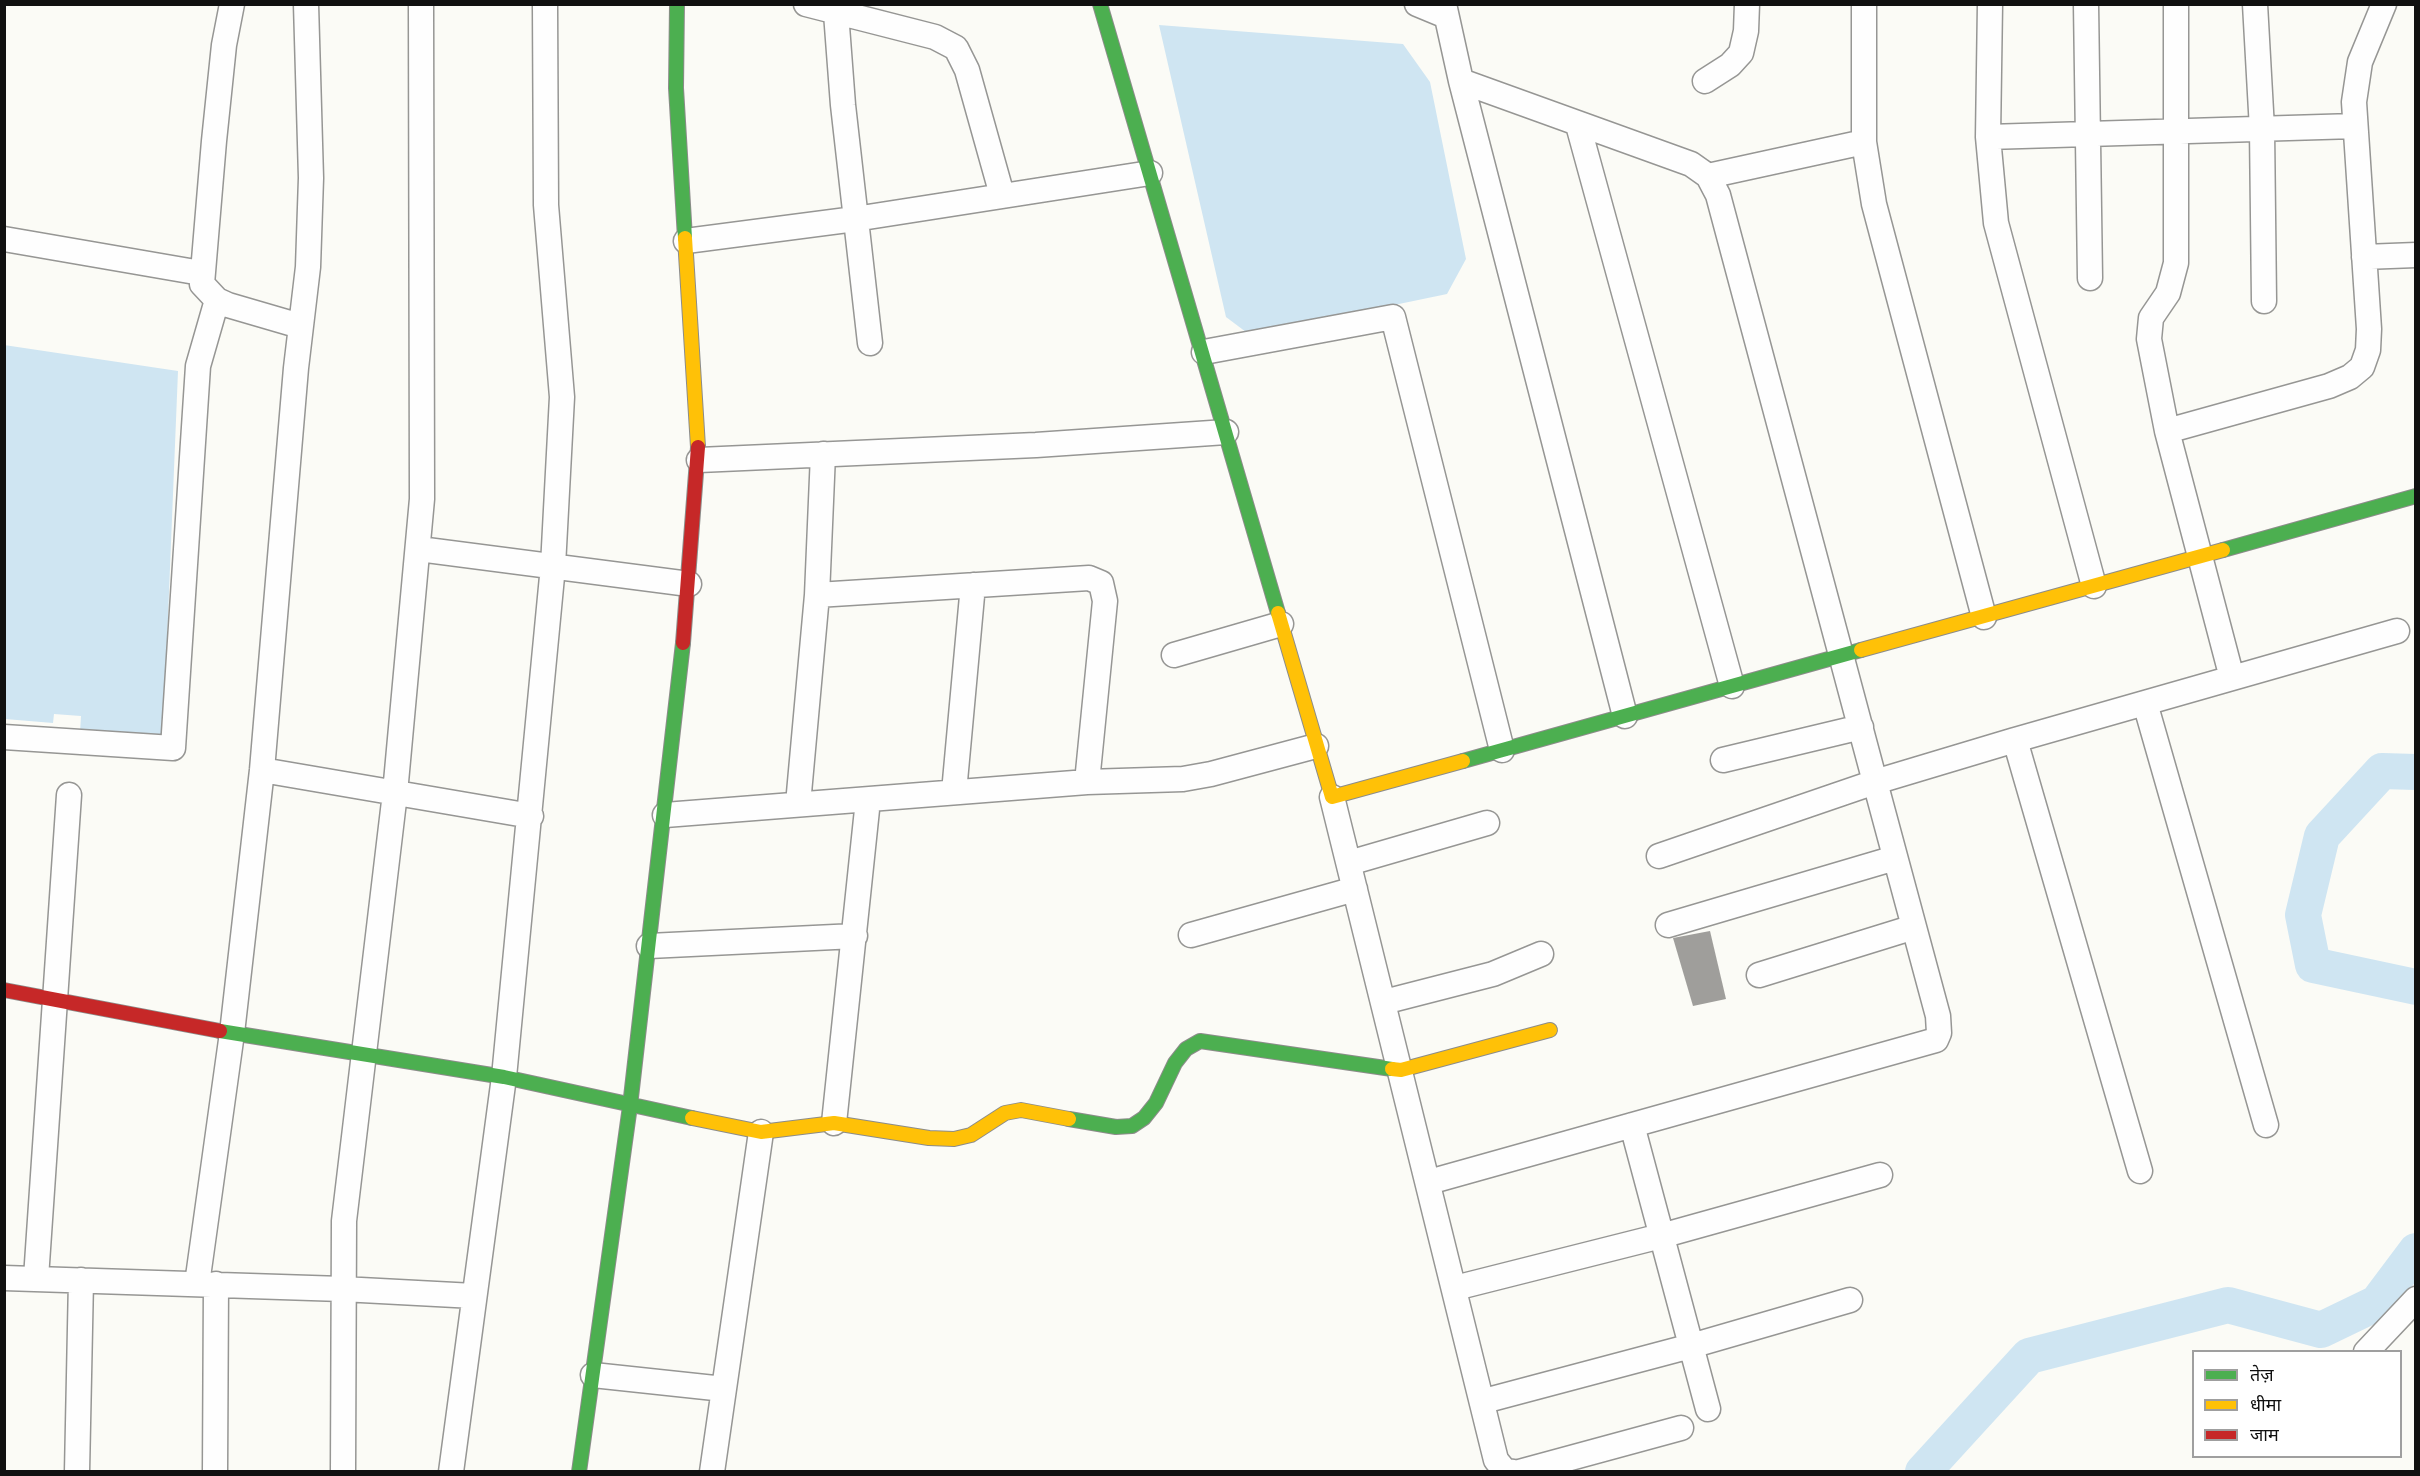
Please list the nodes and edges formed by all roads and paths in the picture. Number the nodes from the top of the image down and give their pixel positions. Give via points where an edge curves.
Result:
1 (232, 4) edge
2 (306, 4) edge
3 (421, 4) edge
4 (545, 4) edge
5 (676, 4) edge
6 (806, 4) edge
7 (1100, 4) edge
8 (1417, 4) edge
9 (1747, 4) edge
10 (1864, 4) edge
11 (1990, 4) edge
12 (2086, 4) edge
13 (2176, 4) edge
14 (2255, 4) edge
15 (2384, 4) edge
16 (1445, 10) edge
17 (836, 13) junction
18 (1461, 81) junction
19 (1705, 81) dead end
20 (1578, 125) junction
21 (2355, 126) junction
22 (2262, 129) junction
23 (2177, 132) junction
24 (2088, 134) junction
25 (1988, 137) junction
26 (1864, 142) junction
27 (1150, 173) junction
28 (1708, 176) junction
29 (1002, 195) junction
30 (855, 219) junction
31 (4, 239) edge
32 (686, 241) junction
33 (2415, 255) edge
34 (2364, 257) junction
35 (201, 273) junction
36 (2090, 278) dead end
37 (217, 300) junction
38 (2264, 301) dead end
39 (300, 326) junction
40 (870, 343) dead end
41 (1204, 352) junction
42 (2167, 430) junction
43 (1226, 432) junction
44 (823, 454) junction
45 (699, 460) junction
46 (2415, 496) edge
47 (419, 549) junction
48 (2199, 558) junction
49 (553, 566) junction
50 (689, 584) junction
51 (974, 585) junction
52 (2094, 586) junction
53 (817, 595) junction
54 (1984, 617) junction
55 (1281, 624) junction
56 (2397, 631) dead end
57 (1174, 655) dead end
58 (1842, 656) junction
59 (2232, 678) junction
60 (1732, 686) junction
61 (2145, 703) junction
62 (1625, 716) junction
63 (1861, 727) junction
64 (4, 738) edge
65 (2015, 740) junction
66 (1316, 746) junction
67 (1503, 750) junction
68 (1723, 760) dead end
69 (262, 770) junction
70 (1088, 782) junction
71 (1875, 782) junction
72 (954, 792) junction
73 (395, 793) junction
74 (69, 795) dead end
75 (1332, 797) junction
76 (868, 801) junction
77 (798, 804) junction
78 (665, 815) junction
79 (531, 816) junction
80 (1487, 823) dead end
81 (1659, 856) dead end
82 (1895, 858) junction
83 (1349, 863) junction
84 (1356, 889) junction
85 (1668, 925) dead end
86 (1914, 927) junction
87 (855, 936) junction
88 (1191, 936) dead end
89 (649, 946) junction
90 (1541, 954) dead end
91 (1759, 975) dead end
92 (4, 990) edge
93 (56, 999) junction
94 (1384, 1002) junction
95 (1550, 1030) dead end
96 (232, 1033) junction
97 (364, 1056) junction
98 (1401, 1070) junction
99 (504, 1077) junction
100 (630, 1106) junction
101 (834, 1123) junction
102 (1632, 1125) junction
103 (2266, 1125) dead end
104 (761, 1132) junction
105 (2140, 1171) dead end
106 (1880, 1174) dead end
107 (1429, 1182) junction
108 (1661, 1236) junction
109 (4, 1278) edge
110 (36, 1278) junction
111 (81, 1280) junction
112 (207, 1284) junction
113 (342, 1288) junction
114 (1455, 1288) junction
115 (474, 1296) junction
116 (2415, 1299) edge
117 (1850, 1300) dead end
118 (1691, 1346) junction
119 (2368, 1350) edge
120 (592, 1375) junction
121 (724, 1389) junction
122 (1484, 1401) junction
123 (1708, 1409) dead end
124 (1681, 1428) dead end
125 (77, 1472) edge
126 (216, 1472) edge
127 (343, 1472) edge
128 (451, 1472) edge
129 (579, 1472) edge
130 (712, 1472) edge
131 (1513, 1472) edge
132 (1520, 1472) edge

1 - 35 street
2 - 39 street via 310,230
3 - 47 street via 423,499
4 - 49 street via 544,143 562,397
5 - 32 street via 676,88
6 - 17 street
7 - 27 street
8 - 16 street
9 - 19 street via 1741,53 1731,65
10 - 26 street
11 - 25 street
12 - 24 street
13 - 23 street
14 - 22 street
15 - 21 street via 2360,62
16 - 18 street
17 - 29 street via 935,37 956,48 967,70
17 - 30 street
18 - 20 street
18 - 62 street
20 - 28 street via 1691,164
20 - 60 street
21 - 22 street
21 - 34 street
22 - 23 street
22 - 38 street
23 - 24 street
23 - 42 street via 2176,263 2168,293 2151,318 2149,328
24 - 25 street
24 - 36 street
25 - 52 street via 1996,223
26 - 28 street
26 - 54 street via 1874,204
27 - 29 street
27 - 41 street
28 - 58 street via 1718,195
29 - 30 street
30 - 32 street
30 - 40 street
31 - 35 street
32 - 45 street
33 - 34 street
34 - 42 street via 2369,329 2362,367 2329,386
35 - 37 street via 202,284
37 - 39 street
37 - 64 street via 198,366 173,748
39 - 69 street
41 - 43 street
41 - 67 street via 1393,317
42 - 48 street
43 - 44 street
43 - 55 street
44 - 45 street
44 - 53 street
45 - 50 street
46 - 48 street
47 - 49 street
47 - 73 street
48 - 52 street
48 - 59 street
49 - 50 street
49 - 79 street
50 - 78 street
51 - 53 street
51 - 70 street via 1089,578 1101,584 1105,601
51 - 72 street
52 - 54 street
53 - 77 street
54 - 58 street
55 - 57 street
55 - 66 street
56 - 59 street
58 - 60 street
58 - 63 street
59 - 61 street
60 - 62 street
61 - 65 street
61 - 103 street
62 - 67 street
63 - 68 street
63 - 71 street
65 - 71 street
65 - 105 street
66 - 70 street via 1192,777
66 - 75 street
67 - 75 street
69 - 73 street
69 - 96 street
70 - 72 street
71 - 81 street
71 - 82 street
72 - 76 street
73 - 79 street
73 - 97 street
74 - 93 street
75 - 83 street
76 - 77 street
76 - 87 street
77 - 78 street
78 - 89 street
79 - 99 street
80 - 83 street
82 - 85 street
82 - 86 street
83 - 84 street
84 - 88 street
84 - 94 street
86 - 91 street
86 - 102 street via 1938,1016 1936,1040
87 - 89 street
87 - 101 street
89 - 100 street
90 - 94 street via 1493,974
92 - 93 street
93 - 96 street
93 - 110 street
94 - 98 street
95 - 98 street
96 - 97 street
96 - 112 street
97 - 99 street
97 - 113 street via 346,1192
98 - 101 street via 1200,1041 1186,1049 1156,1103 1132,1126 1116,1127 1021,1110 1005,1113 971,1135 954,1139
98 - 107 street
99 - 100 street
99 - 115 street
100 - 104 street
100 - 120 street
101 - 104 street
102 - 107 street
102 - 108 street
104 - 121 street
106 - 108 street
107 - 114 street
108 - 114 street
108 - 118 street
109 - 110 street
110 - 111 street
111 - 112 street
111 - 125 street
112 - 113 street
112 - 126 street
113 - 115 street
113 - 127 street
114 - 122 street
115 - 128 street
116 - 119 street
117 - 118 street
118 - 122 street
118 - 123 street
120 - 121 street
120 - 129 street
121 - 130 street
122 - 131 street via 1496,1460 1505,1471
124 - 132 street

